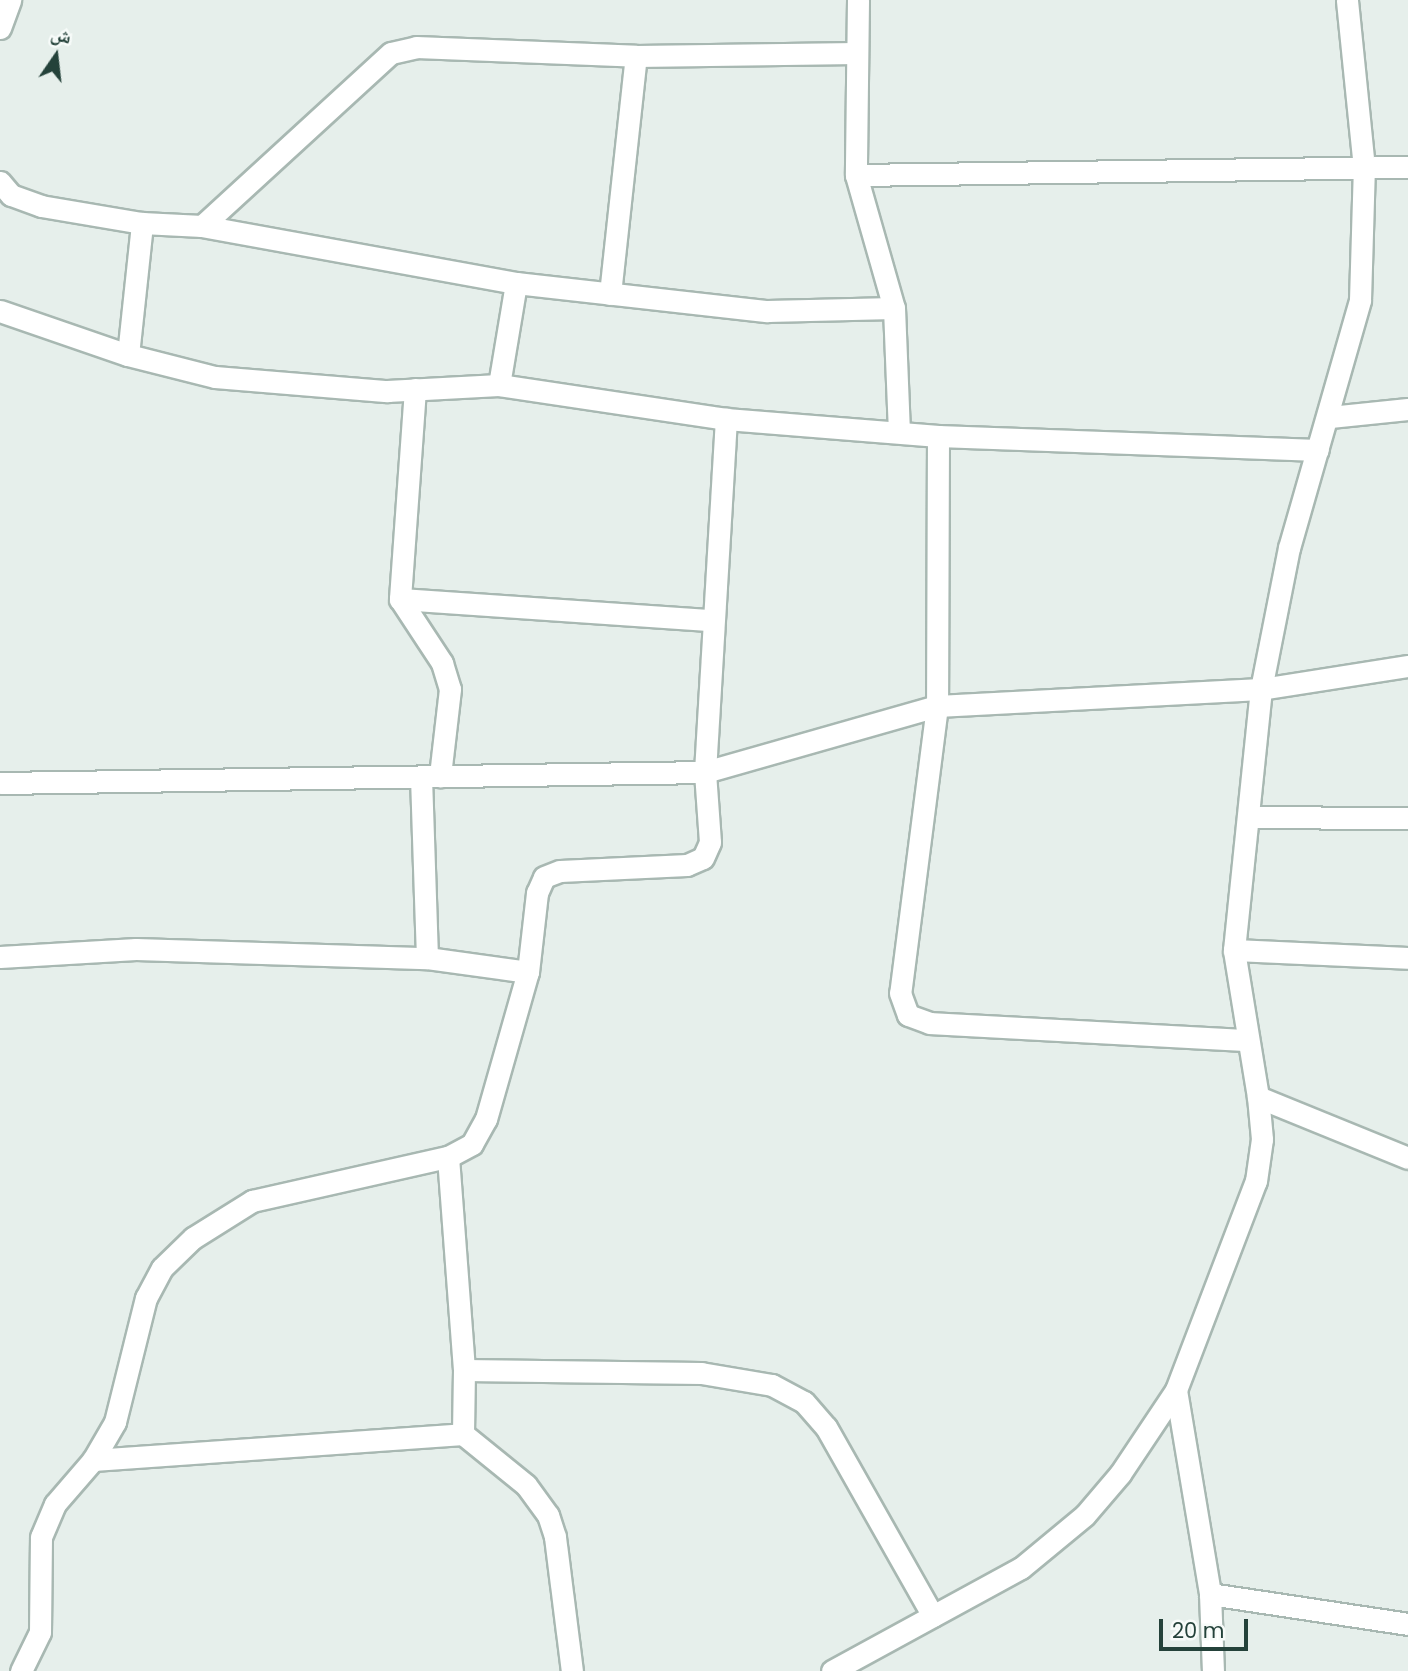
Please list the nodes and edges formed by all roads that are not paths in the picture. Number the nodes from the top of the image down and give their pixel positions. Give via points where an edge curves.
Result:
1 (10, 0) edge
2 (858, 0) edge
3 (1361, 0) edge
4 (1348, 10) edge
5 (0, 28) edge
6 (858, 53) junction
7 (636, 55) junction
8 (1408, 167) edge
9 (1364, 168) junction
10 (856, 175) junction
11 (0, 182) edge
12 (142, 223) junction
13 (202, 226) junction
14 (516, 282) junction
15 (610, 294) junction
16 (894, 309) junction
17 (0, 311) edge
18 (128, 355) junction
19 (499, 385) junction
20 (415, 389) junction
21 (1408, 409) edge
22 (1330, 417) junction
23 (726, 419) junction
24 (899, 432) junction
25 (938, 436) junction
26 (1318, 450) junction
27 (400, 599) junction
28 (712, 620) junction
29 (1408, 666) edge
30 (1261, 690) junction
31 (937, 706) junction
32 (705, 772) junction
33 (430, 776) junction
34 (0, 783) edge
35 (1248, 817) junction
36 (1408, 818) edge
37 (1234, 950) junction
38 (0, 957) edge
39 (427, 958) junction
40 (1408, 958) edge
41 (528, 972) junction
42 (1248, 1040) junction
43 (1258, 1097) junction
44 (447, 1157) junction
45 (1408, 1158) edge
46 (464, 1370) junction
47 (1176, 1390) junction
48 (463, 1434) junction
49 (93, 1460) junction
50 (1210, 1594) junction
51 (933, 1616) junction
52 (1408, 1624) edge
53 (21, 1671) edge
54 (572, 1671) edge
55 (832, 1671) edge
56 (1213, 1671) edge

1 - 5 street
2 - 6 street
3 - 4 street
4 - 9 street
6 - 7 street
6 - 10 street
7 - 13 street via 416,47 391,54
7 - 15 street
8 - 9 street
9 - 10 street
9 - 22 street via 1360,300
10 - 16 street
11 - 12 street via 11,195 41,206
12 - 13 street
12 - 18 street
13 - 14 street
14 - 15 street
14 - 19 street
15 - 16 street via 767,311
16 - 24 street
17 - 18 street
18 - 20 street via 215,377 387,391
19 - 20 street
19 - 23 street
20 - 27 street
21 - 22 street
22 - 26 street
23 - 24 street
23 - 28 street
24 - 25 street
25 - 26 street
25 - 31 street
26 - 30 street via 1289,548
27 - 28 street
27 - 33 street via 442,663 450,689
28 - 32 street
29 - 30 street
30 - 31 street
30 - 35 street
31 - 32 street
31 - 42 street via 900,993 908,1015 930,1023
32 - 33 street
32 - 41 street via 710,842 704,858 687,864 560,871 544,877 537,893
33 - 34 street
33 - 39 street
35 - 36 street
35 - 37 street
37 - 40 street
37 - 42 street
38 - 39 street via 136,949
39 - 41 street
41 - 44 street via 486,1119 472,1144
42 - 43 street
43 - 45 street
43 - 47 street via 1262,1139 1256,1181
44 - 46 street
44 - 49 street via 252,1201 192,1238 162,1268 146,1298 115,1422
46 - 48 street
46 - 51 street via 701,1373 772,1385 804,1402 826,1427
47 - 50 street
47 - 51 street via 1120,1474 1085,1515 1021,1568
48 - 49 street
48 - 54 street via 527,1485 548,1515 555,1537
49 - 53 street via 55,1504 41,1536 40,1632
50 - 52 street
50 - 56 street
51 - 55 street

